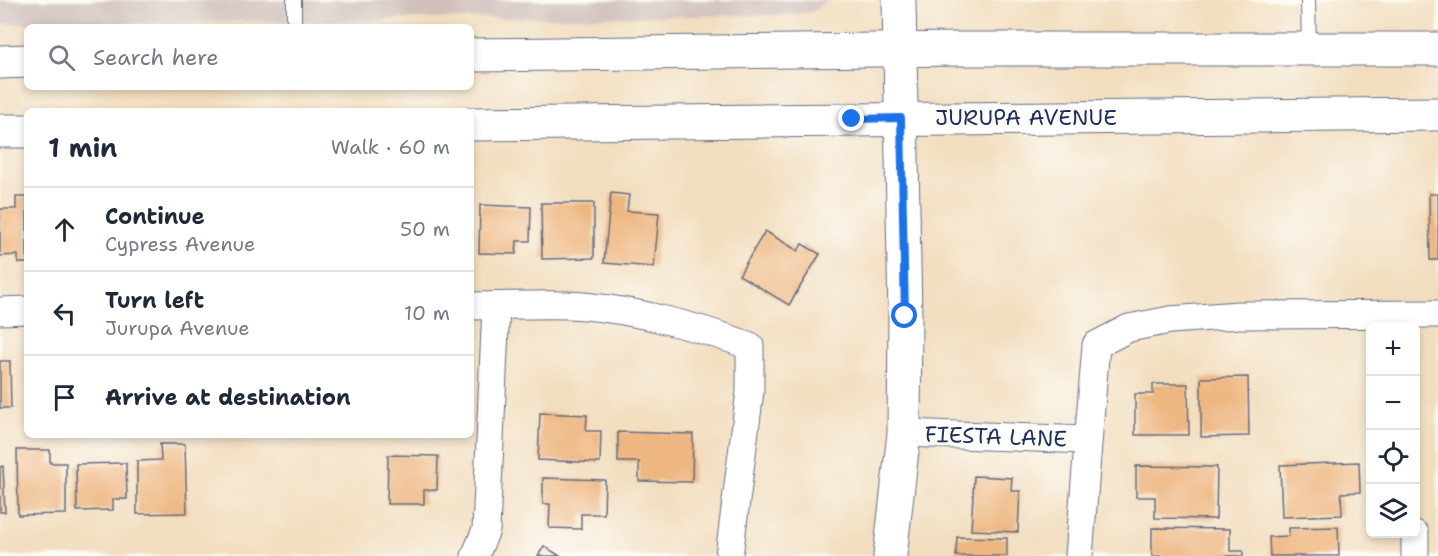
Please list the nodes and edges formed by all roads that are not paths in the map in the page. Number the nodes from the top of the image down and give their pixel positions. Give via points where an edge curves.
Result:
1 (294, 0) edge
2 (899, 0) edge
3 (1308, 0) edge
4 (294, 24) edge
5 (1310, 49) junction
6 (1438, 49) edge
7 (899, 50) junction
8 (474, 55) edge
9 (0, 62) edge
10 (24, 62) edge
11 (1438, 114) edge
12 (901, 118) junction
13 (474, 124) edge
14 (0, 131) edge
15 (24, 131) edge
16 (484, 306) edge
17 (24, 310) edge
18 (0, 311) edge
19 (1422, 318) edge
20 (904, 433) junction
21 (1088, 440) junction
22 (1415, 538) edge
23 (475, 556) edge
24 (729, 556) edge
25 (890, 556) edge
26 (1079, 556) edge
27 (1415, 556) edge

1 - 4 lane
2 - 7 main road
3 - 5 lane
5 - 6 main road
5 - 7 main road
7 - 8 main road
7 - 12 main road
9 - 10 main road
11 - 12 main road, JURUPA AVENUE
12 - 13 main road, JURUPA AVENUE
12 - 20 main road
14 - 15 main road
16 - 23 street via 486,530
16 - 24 street via 569,305 607,310 715,333 750,346 750,391
17 - 18 street
19 - 21 street via 1239,315 1170,320 1129,328 1096,345
20 - 21 street, FIESTA LANE
20 - 25 main road
21 - 26 street
22 - 27 street

